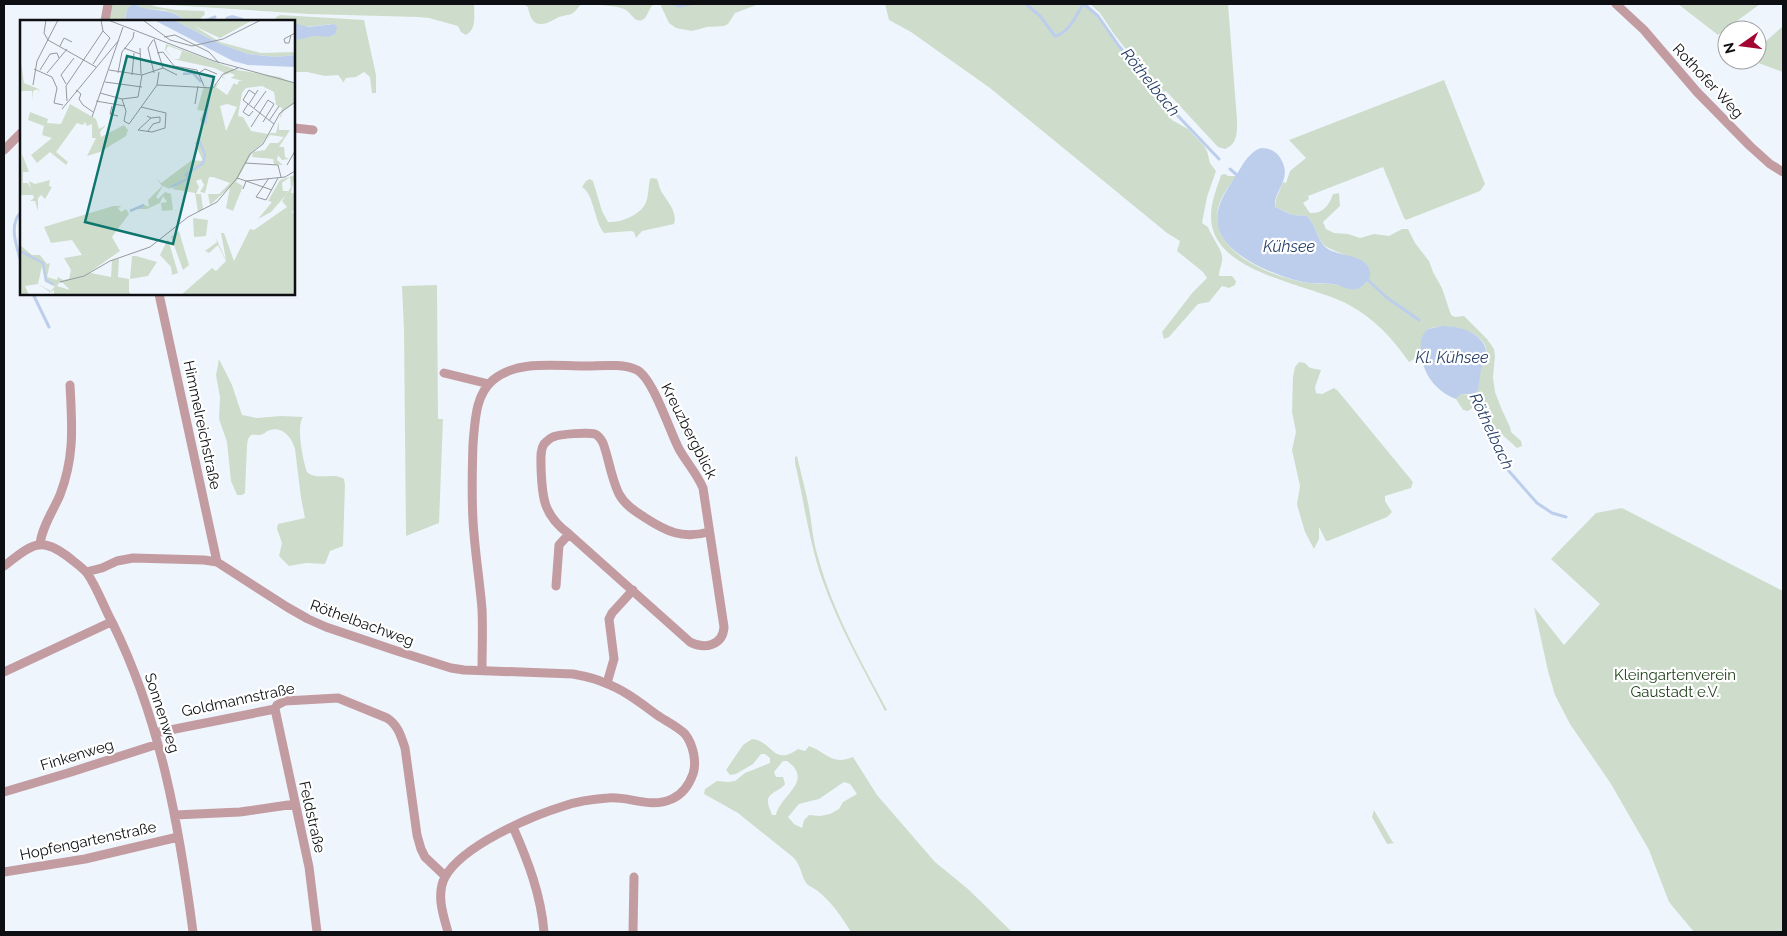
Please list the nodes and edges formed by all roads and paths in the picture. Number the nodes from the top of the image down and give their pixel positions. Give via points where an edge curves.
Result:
1 (108, 4) edge
2 (1616, 4) edge
3 (105, 20) edge
4 (295, 128) edge
5 (313, 130) dead end
6 (20, 134) edge
7 (4, 150) edge
8 (1783, 172) edge
9 (159, 295) edge
10 (444, 373) dead end
11 (489, 384) junction
12 (70, 385) dead end
13 (710, 532) junction
14 (569, 534) junction
15 (40, 544) junction
16 (217, 562) junction
17 (4, 566) edge
18 (86, 572) junction
19 (556, 586) dead end
20 (633, 590) junction
21 (111, 622) junction
22 (482, 670) junction
23 (4, 672) edge
24 (607, 683) junction
25 (275, 709) junction
26 (155, 733) junction
27 (158, 744) junction
28 (4, 792) edge
29 (295, 804) junction
30 (175, 815) junction
31 (513, 827) junction
32 (178, 837) junction
33 (4, 872) edge
34 (445, 876) junction
35 (634, 877) dead end
36 (192, 932) edge
37 (317, 932) edge
38 (448, 932) edge
39 (544, 932) edge
40 (633, 932) edge

1 - 3 street
2 - 8 street, Rothofer Weg via 1644,30 1697,92 1750,146
4 - 5 street
6 - 7 street
9 - 16 street, Himmelreichstraße
10 - 11 street
11 - 13 street, Kreuzbergblick via 506,372 531,366 615,366 639,372 651,387 679,449 701,482
11 - 22 street via 482,394 475,424 472,478 482,610
12 - 15 street via 72,452 60,495
13 - 14 street, Kreuzbergblick via 693,535 672,533 627,505 618,492 603,443 594,434 587,434 552,437 543,445 541,452 545,504 558,526
13 - 20 street, Kreuzbergblick via 724,627 724,634 716,643 702,647 690,642
14 - 19 street via 558,545
14 - 20 street, Kreuzbergblick
15 - 17 street
15 - 18 street via 53,548
16 - 18 street, Röthelbachweg via 133,558
16 - 22 street, Röthelbachweg via 287,607 326,627 451,668
18 - 21 street
20 - 24 street via 609,619 614,659
21 - 23 street
21 - 26 street, Sonnenweg via 140,686
22 - 24 street, Röthelbachweg via 572,674
24 - 31 street, Röthelbachweg via 684,733 695,767 688,785 681,793 663,802 611,798 587,800
25 - 26 street, Goldmannstraße
25 - 29 street, Feldstraße
25 - 34 street, Goldmannstraße via 285,702 338,698 394,722 405,748 421,849
26 - 27 street, Sonnenweg
27 - 28 street, Finkenweg
27 - 30 street, Sonnenweg
29 - 30 street via 240,812
29 - 37 street, Feldstraße via 309,867
30 - 32 street, Sonnenweg
31 - 34 street via 472,849
31 - 39 street via 532,875
32 - 33 street, Hopfengartenstraße via 85,859
32 - 36 street, Sonnenweg
34 - 38 street via 441,899
35 - 40 street

